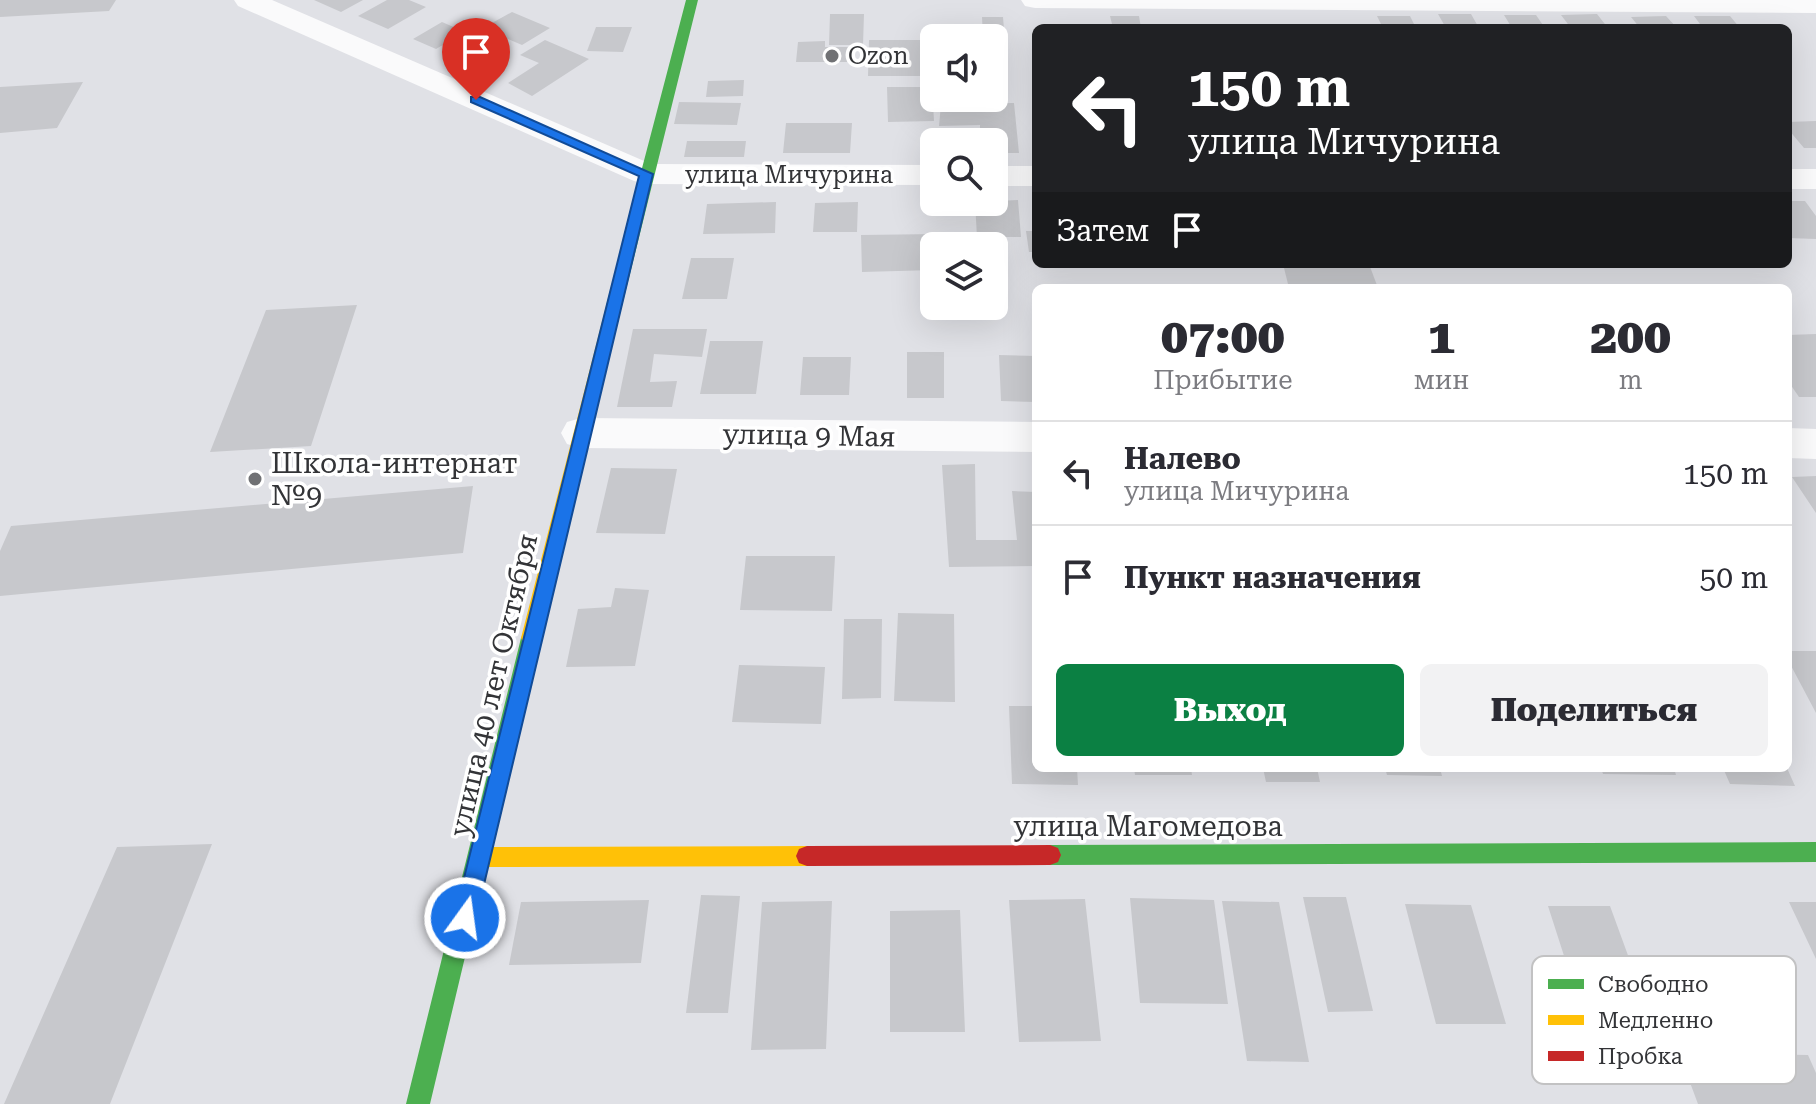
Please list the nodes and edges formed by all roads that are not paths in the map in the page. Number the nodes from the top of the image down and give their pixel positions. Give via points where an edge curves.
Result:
1 (248, 0) edge
2 (692, 0) edge
3 (1035, 0) edge
4 (1816, 5) edge
5 (646, 174) junction
6 (920, 175) edge
7 (1008, 176) edge
8 (1032, 176) edge
9 (1792, 179) edge
10 (1816, 179) edge
11 (581, 433) junction
12 (1032, 437) edge
13 (1792, 443) edge
14 (1816, 444) edge
15 (1816, 852) edge
16 (481, 857) junction
17 (418, 1104) edge

1 - 5 street, улица Мичурина
2 - 5 street, улица 40 лет Октября
3 - 4 street
5 - 6 street, улица Мичурина
5 - 11 street, улица 40 лет Октября
7 - 8 street
9 - 10 street
11 - 12 street, улица 9 Мая
11 - 16 street, улица 40 лет Октября
13 - 14 street
15 - 16 street, улица Магомедова
16 - 17 street, улица 40 лет Октября

